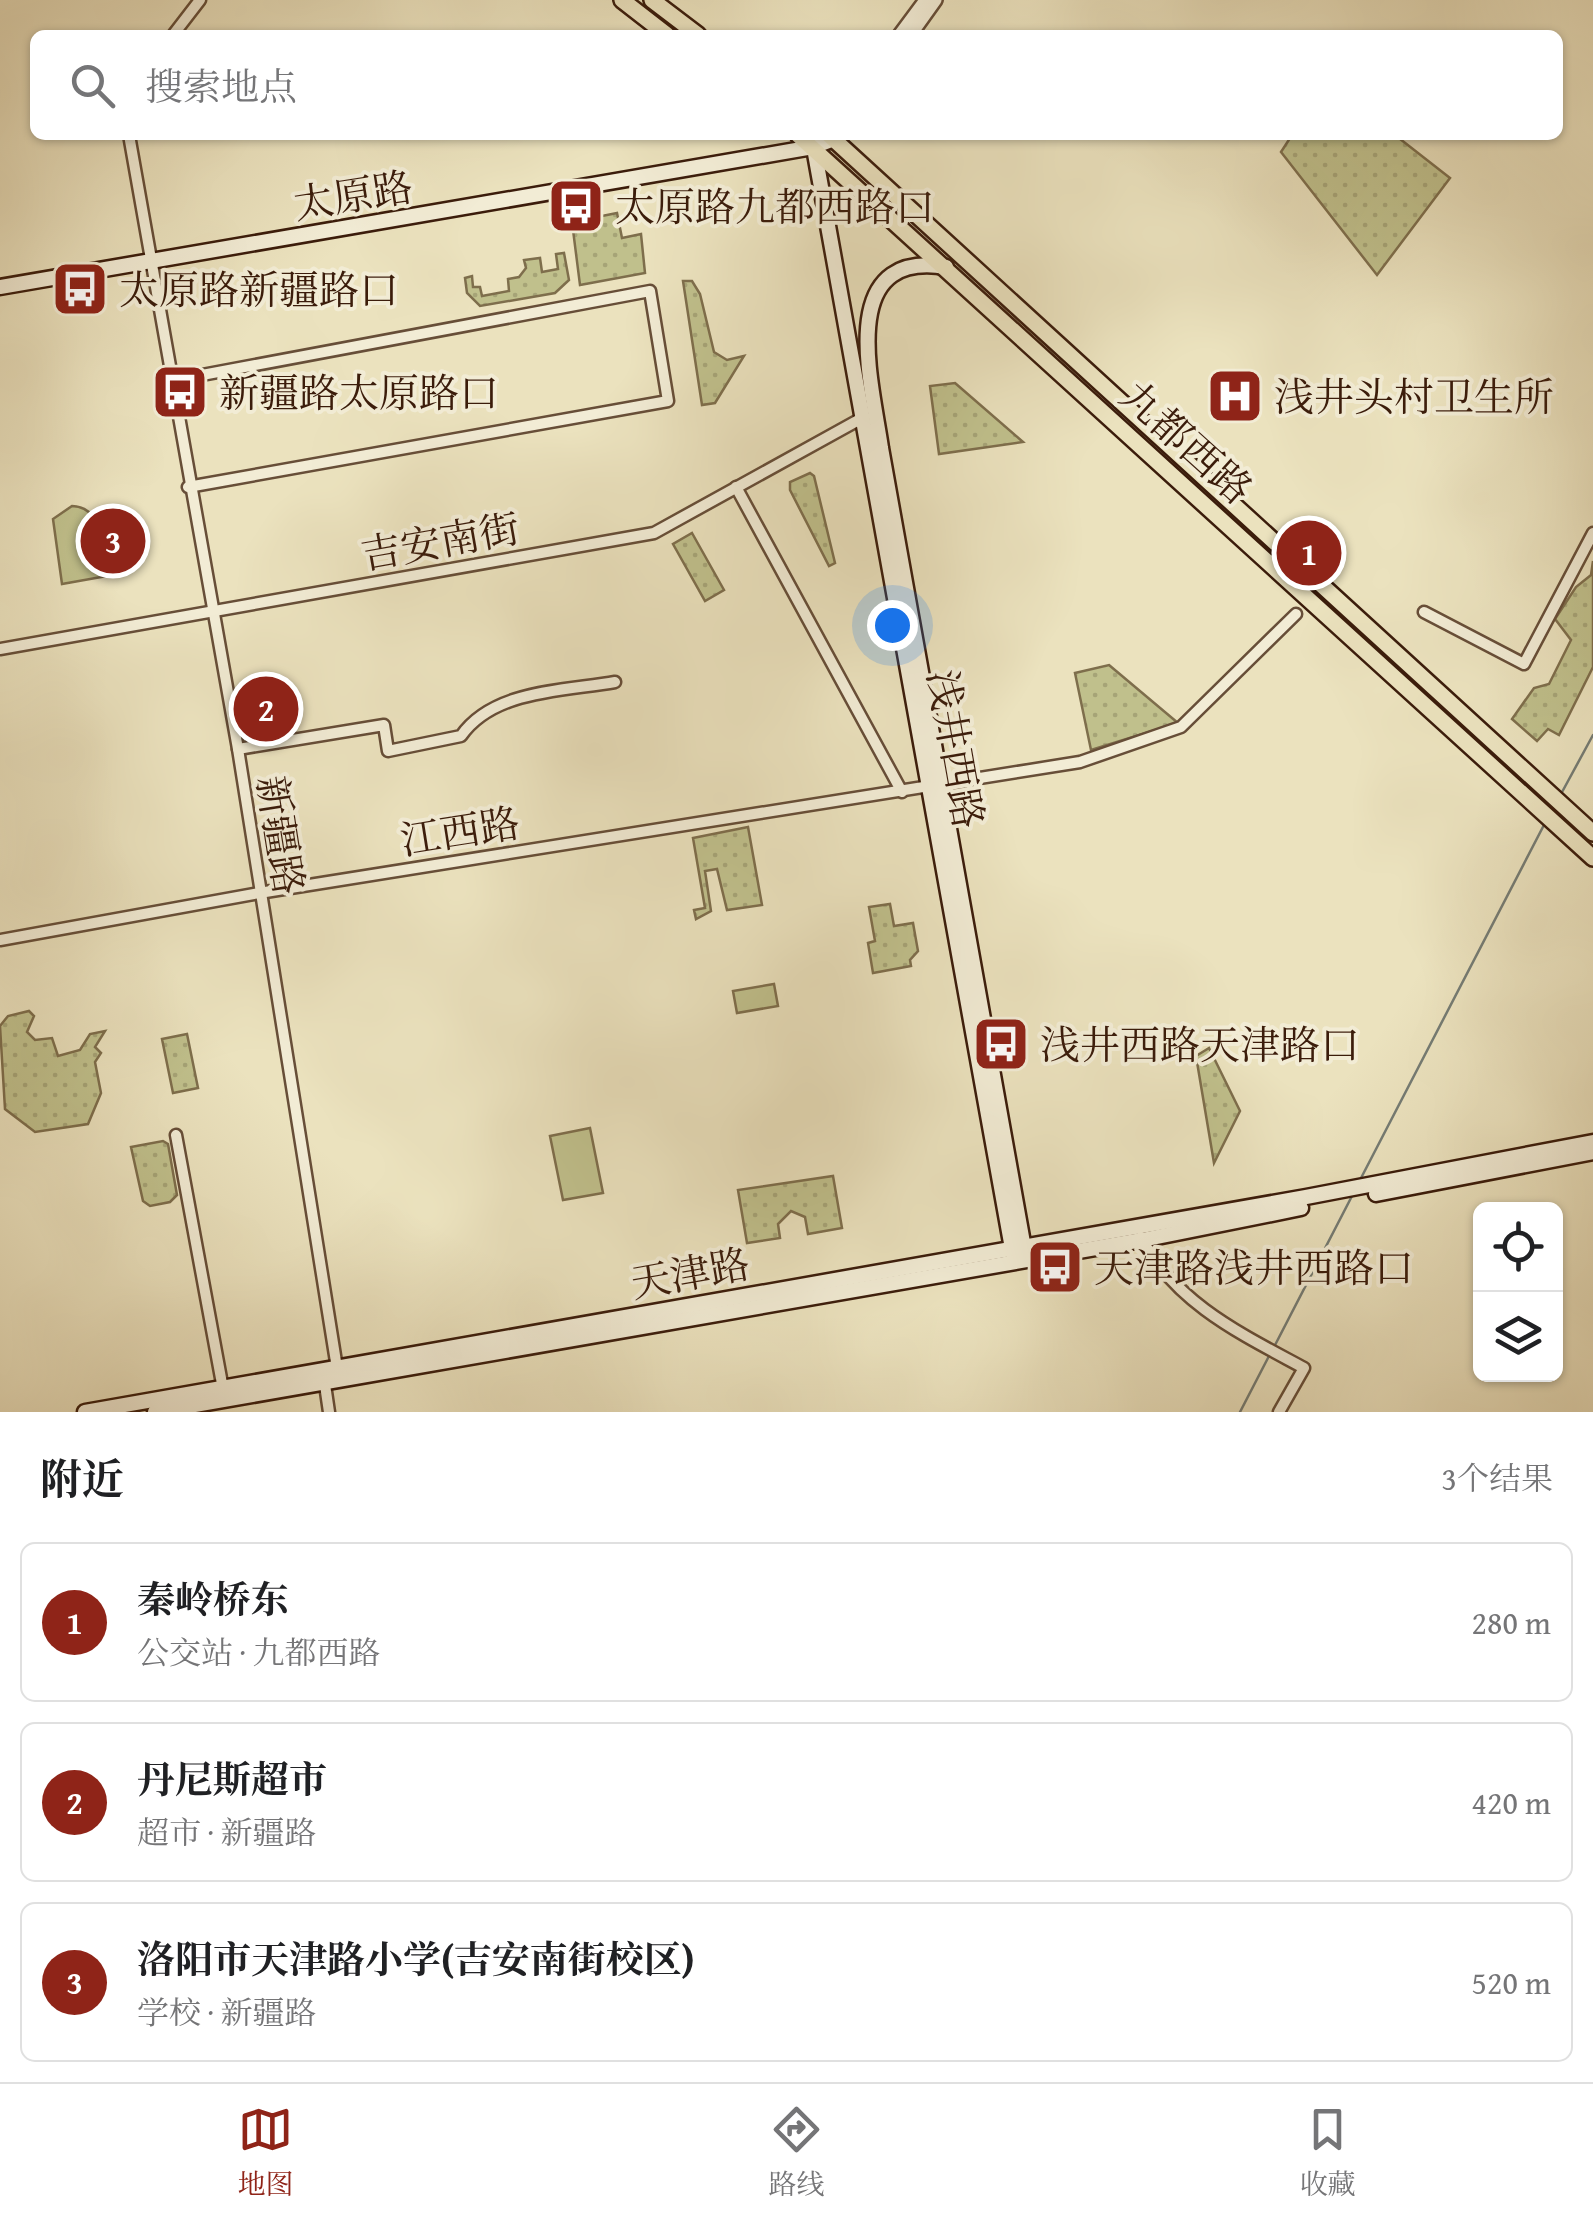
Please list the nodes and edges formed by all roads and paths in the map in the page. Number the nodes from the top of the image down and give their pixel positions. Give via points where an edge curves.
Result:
1 (200, 0) edge
2 (622, 0) edge
3 (652, 0) edge
4 (924, 0) edge
5 (936, 0) edge
6 (178, 30) edge
7 (661, 30) edge
8 (691, 30) edge
9 (903, 30) edge
10 (915, 30) edge
11 (130, 140) edge
12 (817, 140) edge
13 (828, 140) edge
14 (830, 140) edge
15 (830, 140) edge
16 (149, 261) junction
17 (946, 267) junction
18 (0, 286) edge
19 (170, 381) junction
20 (864, 417) junction
21 (188, 487) junction
22 (736, 487) junction
23 (1593, 533) edge
24 (212, 612) junction
25 (1424, 612) dead end
26 (1296, 614) dead end
27 (0, 649) edge
28 (615, 682) dead end
29 (238, 749) junction
30 (935, 786) junction
31 (902, 792) junction
32 (1590, 830) edge
33 (1593, 858) edge
34 (259, 893) junction
35 (0, 940) edge
36 (176, 1135) dead end
37 (1593, 1142) edge
38 (1593, 1152) edge
39 (1407, 1183) junction
40 (1140, 1233) junction
41 (1019, 1254) junction
42 (328, 1374) junction
43 (223, 1389) junction
44 (85, 1412) edge
45 (154, 1412) edge
46 (329, 1412) edge
47 (1279, 1412) edge

1 - 6 street
2 - 7 main road
3 - 8 main road
4 - 9 street
5 - 10 street
11 - 16 street, 新疆路
12 - 16 main road, 太原路
13 - 20 main road, 浅井西路
14 - 17 main road, 九都西路
15 - 32 main road, 九都西路
16 - 18 main road, 太原路
16 - 19 street, 新疆路
17 - 30 main road, 浅井西路 via 896,271 875,296 866,336
17 - 33 main road, 九都西路
19 - 21 street, 新疆路
19 - 21 street via 650,292 668,401
20 - 22 street, 吉安南街
20 - 30 main road, 浅井西路
21 - 24 street, 新疆路
22 - 24 street, 吉安南街 via 654,533
22 - 31 street
23 - 25 street via 1524,664
24 - 27 street, 吉安南街
24 - 29 street, 新疆路
26 - 30 street, 江西路 via 1182,727 1080,762
28 - 29 street via 514,700 475,717 461,736 388,750 384,725
29 - 34 street, 新疆路
30 - 31 street, 江西路
30 - 41 main road, 浅井西路
31 - 34 street, 江西路
34 - 35 street, 江西路
34 - 42 street, 新疆路
36 - 43 street
37 - 39 main road
38 - 39 main road
39 - 40 main road, 天津路
39 - 40 main road, 天津路
40 - 41 main road, 天津路
40 - 47 street via 1180,1293 1304,1368
41 - 42 main road, 天津路
42 - 43 main road, 天津路
42 - 45 main road, 天津路
42 - 46 street, 新疆路
43 - 44 main road, 天津路

